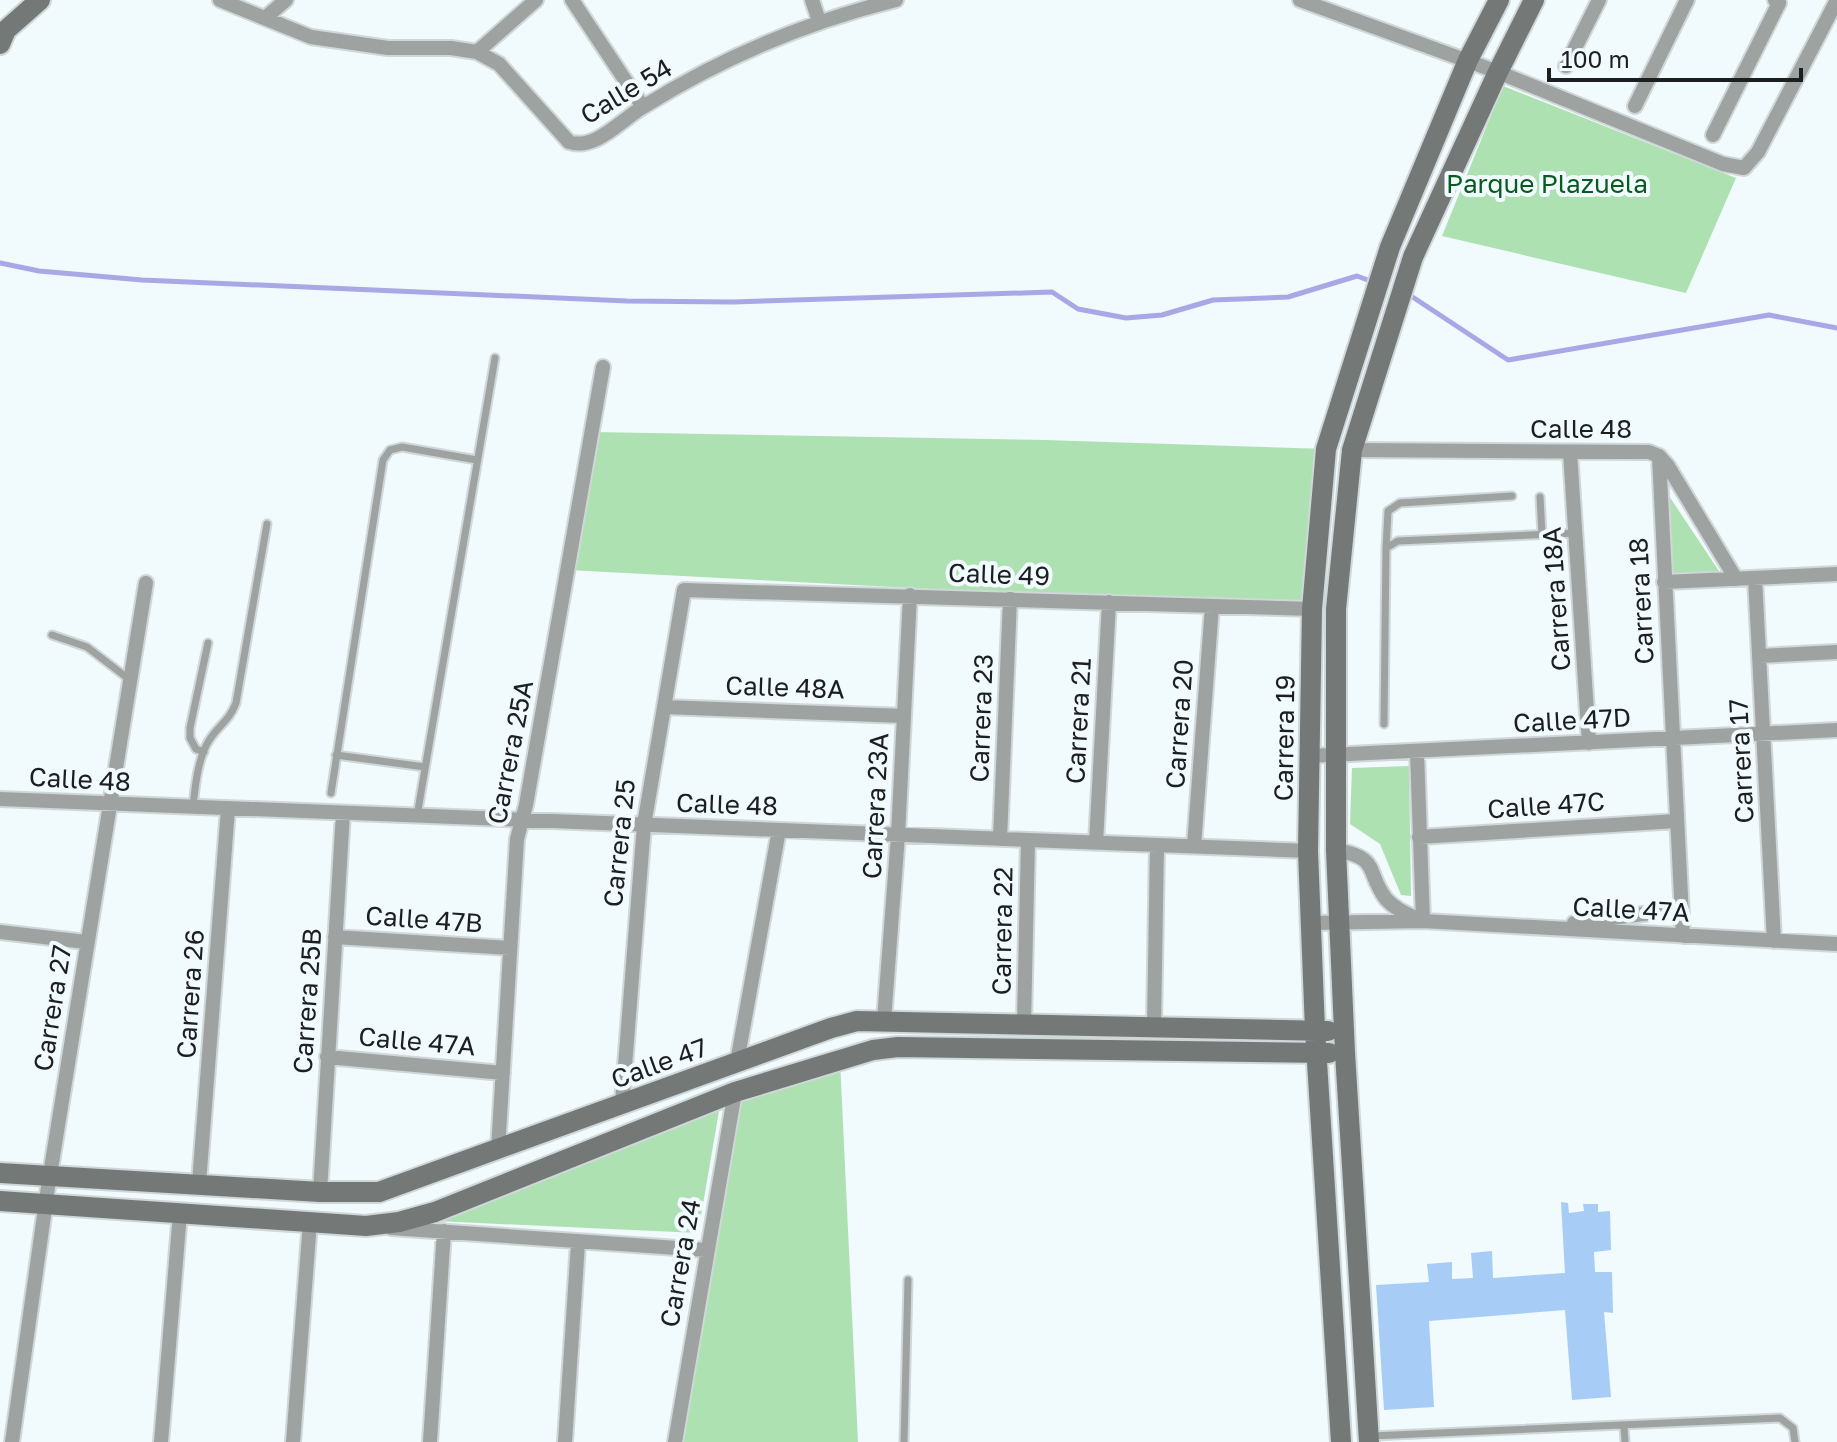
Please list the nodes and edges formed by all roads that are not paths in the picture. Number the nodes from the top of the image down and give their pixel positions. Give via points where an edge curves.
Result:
1 (40, 0) edge
2 (220, 0) edge
3 (286, 0) edge
4 (536, 0) edge
5 (572, 0) edge
6 (812, 0) edge
7 (896, 0) edge
8 (1300, 0) edge
9 (1499, 0) edge
10 (1534, 0) edge
11 (1599, 0) edge
12 (1687, 0) edge
13 (1775, 0) edge
14 (1837, 0) edge
15 (842, 6) edge
16 (265, 18) junction
17 (819, 21) junction
18 (0, 44) edge
19 (477, 52) junction
20 (1468, 60) junction
21 (1566, 66) dead end
22 (1498, 72) junction
23 (1635, 106) dead end
24 (643, 107) junction
25 (1713, 135) dead end
26 (495, 358) dead end
27 (603, 367) dead end
28 (1352, 450) junction
29 (1570, 452) junction
30 (1659, 456) junction
31 (477, 460) junction
32 (1512, 496) dead end
33 (1540, 497) dead end
34 (267, 524) dead end
35 (1576, 533) junction
36 (1542, 534) junction
37 (1386, 548) junction
38 (1837, 574) edge
39 (1755, 578) junction
40 (1736, 579) junction
41 (1664, 582) junction
42 (146, 583) dead end
43 (684, 590) joint
44 (910, 595) junction
45 (1010, 599) junction
46 (1109, 602) junction
47 (1212, 606) junction
48 (1312, 609) junction
49 (52, 635) dead end
50 (208, 643) dead end
51 (1837, 652) edge
52 (1759, 656) junction
53 (130, 680) junction
54 (664, 707) junction
55 (904, 716) junction
56 (1384, 724) dead end
57 (1837, 730) edge
58 (1763, 734) junction
59 (1672, 738) junction
60 (1589, 743) junction
61 (204, 752) junction
62 (1417, 752) junction
63 (336, 755) junction
64 (1338, 755) junction
65 (1309, 756) junction
66 (425, 767) junction
67 (331, 793) dead end
68 (0, 799) edge
69 (109, 804) junction
70 (193, 807) junction
71 (228, 809) junction
72 (343, 813) junction
73 (417, 816) junction
74 (521, 820) junction
75 (1677, 821) junction
76 (644, 825) junction
77 (779, 830) junction
78 (898, 835) junction
79 (1419, 837) junction
80 (1000, 839) junction
81 (1028, 840) junction
82 (1096, 843) junction
83 (1157, 845) junction
84 (1194, 846) junction
85 (1336, 850) junction
86 (1308, 851) junction
87 (1681, 909) junction
88 (1423, 921) junction
89 (1311, 923) junction
90 (1339, 923) junction
91 (1539, 927) junction
92 (0, 932) edge
93 (1683, 936) junction
94 (335, 937) junction
95 (1774, 941) junction
96 (86, 942) junction
97 (1837, 944) edge
98 (510, 948) junction
99 (884, 1020) junction
100 (1024, 1023) junction
101 (1045, 1024) junction
102 (1154, 1026) junction
103 (1315, 1030) junction
104 (1344, 1031) junction
105 (1046, 1049) junction
106 (1317, 1053) junction
107 (1345, 1053) junction
108 (327, 1057) junction
109 (737, 1062) junction
110 (503, 1073) junction
111 (735, 1092) junction
112 (622, 1104) junction
113 (498, 1149) junction
114 (0, 1173) edge
115 (50, 1175) junction
116 (199, 1183) junction
117 (320, 1192) junction
118 (0, 1201) edge
119 (46, 1204) junction
120 (180, 1213) junction
121 (310, 1222) junction
122 (366, 1226) junction
123 (444, 1231) junction
124 (578, 1243) junction
125 (706, 1250) junction
126 (908, 1280) dead end
127 (1624, 1427) junction
128 (1369, 1439) edge
129 (12, 1442) edge
130 (161, 1442) edge
131 (293, 1442) edge
132 (430, 1442) edge
133 (565, 1442) edge
134 (675, 1442) edge
135 (904, 1442) edge
136 (1341, 1442) edge
137 (1625, 1442) edge
138 (1795, 1442) edge

1 - 18 main road via 6,30
2 - 16 street
3 - 16 street
4 - 19 street
5 - 24 street
6 - 17 street
7 - 15 street, Calle 54
8 - 20 street
9 - 20 main road
10 - 22 main road
11 - 21 street
12 - 23 street
13 - 25 street via 1779,3
14 - 22 street via 1758,152 1744,168
15 - 17 street, Calle 54
16 - 19 street via 311,37 388,48
17 - 24 street, Calle 54 via 727,60
19 - 24 street, Calle 54 via 499,64 569,142 590,143
20 - 22 street
20 - 48 main road, Carrera 19 via 1390,247 1326,449
22 - 28 main road, Carrera 19 via 1413,257
26 - 31 lane
27 - 74 street, Carrera 25A
28 - 29 street, Calle 48
28 - 64 main road, Carrera 19 via 1336,609
29 - 30 street, Calle 48
29 - 35 street, Carrera 18A
30 - 40 street, Calle 48
30 - 41 street, Carrera 18
31 - 63 lane via 402,447 390,450 383,460
31 - 66 lane
32 - 37 lane via 1400,503 1388,511
33 - 36 lane
34 - 61 lane via 236,703
35 - 36 lane
35 - 60 street, Carrera 18A
36 - 37 lane via 1398,541
37 - 56 lane
38 - 39 street
39 - 40 street
39 - 52 street, Carrera 17
40 - 41 street
41 - 59 street, Carrera 18
42 - 53 street, Carrera 27
43 - 44 street, Calle 49
43 - 54 street, Carrera 25
44 - 45 street, Calle 49
44 - 55 street, Carrera 23A
45 - 46 street, Calle 49
45 - 80 street, Carrera 23
46 - 47 street, Calle 49
46 - 82 street, Carrera 21
47 - 48 street, Calle 49
47 - 84 street, Carrera 20
48 - 65 main road, Carrera 19
49 - 53 lane via 87,647
50 - 61 lane via 190,728 196,749
51 - 52 street
52 - 58 street, Carrera 17
53 - 69 street, Carrera 27
54 - 55 street, Calle 48A
54 - 76 street, Carrera 25
55 - 78 street, Carrera 23A
57 - 58 street, Calle 47D
58 - 59 street, Calle 47D
58 - 95 street, Carrera 17
59 - 60 street, Calle 47D
59 - 75 street, Carrera 18
60 - 62 street, Calle 47D
61 - 70 lane
62 - 64 street, Calle 47D
62 - 79 street
63 - 66 lane
63 - 67 lane
64 - 65 street, Calle 47D
64 - 85 main road, Carrera 19
65 - 86 main road, Carrera 19
66 - 73 lane
68 - 69 street, Calle 48
69 - 70 street, Calle 48
69 - 96 street, Carrera 27
70 - 71 street, Calle 48
71 - 72 street, Calle 48
71 - 116 street, Carrera 26
72 - 73 street, Calle 48
72 - 94 street, Carrera 25B
73 - 74 street, Calle 48
74 - 76 street, Calle 48
74 - 98 street, Carrera 25A
75 - 79 street, Calle 47C
75 - 87 street, Carrera 18
76 - 77 street, Calle 48
76 - 112 street, Carrera 25
77 - 78 street, Calle 48
77 - 109 street
78 - 80 street, Calle 48
78 - 99 street, Carrera 23A
79 - 88 street
80 - 81 street, Calle 48
81 - 82 street, Calle 48
81 - 100 street, Carrera 22
82 - 83 street, Calle 48
83 - 84 street, Calle 48
83 - 102 street
84 - 86 street, Calle 48
85 - 88 street via 1368,862 1386,899
85 - 90 main road, Carrera 19
86 - 89 main road, Carrera 19
87 - 91 street
87 - 93 street, Carrera 18
88 - 90 street, Calle 47A
88 - 91 street, Calle 47A
89 - 90 street, Calle 47A
89 - 103 main road, Carrera 19
90 - 104 main road, Carrera 19
91 - 93 street, Calle 47A
92 - 96 street
93 - 95 street, Calle 47A
94 - 98 street, Calle 47B
94 - 108 street, Carrera 25B
95 - 97 street, Calle 47A
96 - 115 street, Carrera 27
98 - 110 street, Carrera 25A
99 - 100 main road, Calle 47
99 - 109 main road, Calle 47 via 831,1028
100 - 101 main road, Calle 47
101 - 102 main road, Calle 47
101 - 105 main road via 1040,1036
102 - 103 main road, Calle 47
103 - 104 main road, Calle 47
103 - 106 main road, Carrera 19
104 - 107 main road, Carrera 19
105 - 106 main road, Calle 47
105 - 111 main road, Calle 47 via 873,1050
106 - 107 main road, Calle 47
106 - 136 main road, Carrera 19
107 - 128 main road, Carrera 19
108 - 110 street, Calle 47A
108 - 117 street, Carrera 25B
109 - 112 main road, Calle 47
110 - 113 street, Carrera 25A
111 - 122 main road, Calle 47 via 435,1212
111 - 125 street, Carrera 24
112 - 113 main road, Calle 47
113 - 117 main road, Calle 47 via 379,1192
114 - 115 main road, Calle 47
115 - 116 main road, Calle 47
115 - 119 street, Carrera 27
116 - 117 main road, Calle 47
118 - 119 main road, Calle 47
119 - 120 main road, Calle 47
119 - 129 street, Carrera 27
120 - 121 main road, Calle 47
120 - 130 street
121 - 122 main road, Calle 47
121 - 131 street
122 - 123 street, Calle 47
123 - 124 street, Calle 47
123 - 132 street
124 - 125 street, Calle 47
124 - 133 street
125 - 134 street, Carrera 24
126 - 135 lane
127 - 128 lane
127 - 137 lane
127 - 138 lane via 1780,1418 1793,1428

